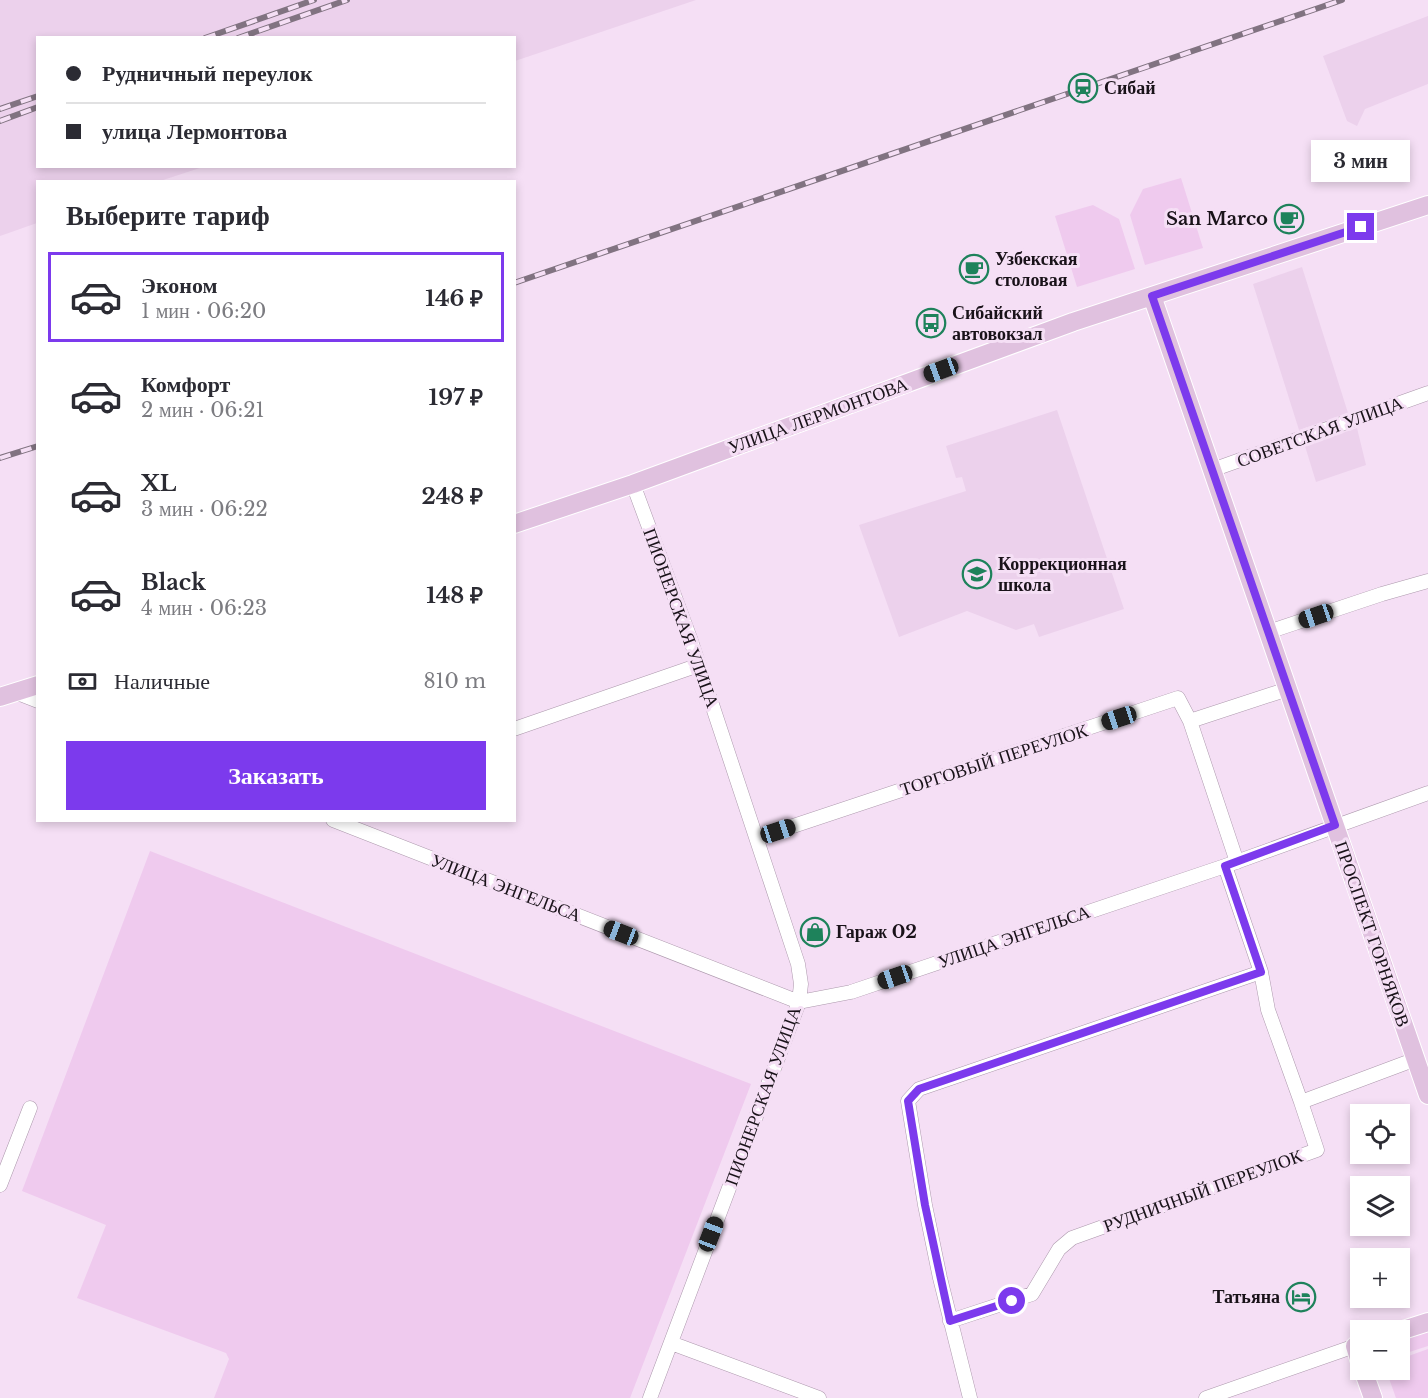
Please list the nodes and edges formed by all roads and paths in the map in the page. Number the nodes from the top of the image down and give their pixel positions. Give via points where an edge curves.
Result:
1 (1428, 205) edge
2 (1152, 296) junction
3 (1428, 393) edge
4 (1212, 470) junction
5 (633, 484) junction
6 (516, 523) edge
7 (1428, 581) edge
8 (1268, 632) junction
9 (699, 665) junction
10 (36, 686) edge
11 (1288, 689) junction
12 (8, 695) edge
13 (36, 701) edge
14 (1190, 720) junction
15 (516, 728) edge
16 (1428, 793) edge
17 (338, 822) edge
18 (1335, 825) junction
19 (757, 838) junction
20 (1231, 864) junction
21 (1261, 972) junction
22 (799, 1002) junction
23 (1416, 1059) junction
24 (1428, 1095) edge
25 (1301, 1102) junction
26 (30, 1108) dead end
27 (0, 1185) edge
28 (950, 1321) junction
29 (1428, 1322) edge
30 (1410, 1328) edge
31 (671, 1343) junction
32 (1350, 1354) edge
33 (1367, 1380) edge
34 (650, 1398) edge
35 (819, 1398) edge
36 (970, 1398) edge
37 (1206, 1398) edge
38 (1373, 1398) edge

1 - 2 main road, УЛИЦА ЛЕРМОНТОВА
2 - 4 main road, ПРОСПЕКТ ГОРНЯКОВ
2 - 5 main road, УЛИЦА ЛЕРМОНТОВА
3 - 4 street, СОВЕТСКАЯ УЛИЦА
4 - 8 main road, ПРОСПЕКТ ГОРНЯКОВ
5 - 6 main road, УЛИЦА ЛЕРМОНТОВА
5 - 9 street, ПИОНЕРСКАЯ УЛИЦА
7 - 8 street
8 - 11 main road, ПРОСПЕКТ ГОРНЯКОВ
9 - 15 street
9 - 19 street, ПИОНЕРСКАЯ УЛИЦА
10 - 12 main road
11 - 14 street
11 - 18 main road, ПРОСПЕКТ ГОРНЯКОВ
12 - 13 street
14 - 19 street, ТОРГОВЫЙ ПЕРЕУЛОК via 1178,698
14 - 20 street
16 - 18 street, УЛИЦА ЭНГЕЛЬСА
17 - 22 street, УЛИЦА ЭНГЕЛЬСА
18 - 20 street, УЛИЦА ЭНГЕЛЬСА
18 - 23 main road, ПРОСПЕКТ ГОРНЯКОВ
19 - 22 street, ПИОНЕРСКАЯ УЛИЦА via 798,964
20 - 21 street
20 - 22 street, УЛИЦА ЭНГЕЛЬСА via 851,992
21 - 25 street via 1268,1010
21 - 28 street via 919,1089 908,1101
22 - 31 street, ПИОНЕРСКАЯ УЛИЦА
23 - 24 main road, ПРОСПЕКТ ГОРНЯКОВ
23 - 25 street
25 - 28 street, РУДНИЧНЫЙ ПЕРЕУЛОК via 1317,1150 1072,1238 1059,1249 1032,1294
26 - 27 street
28 - 36 street
29 - 30 main road
31 - 34 street, ПИОНЕРСКАЯ УЛИЦА
31 - 35 street
32 - 37 street
33 - 38 main road

